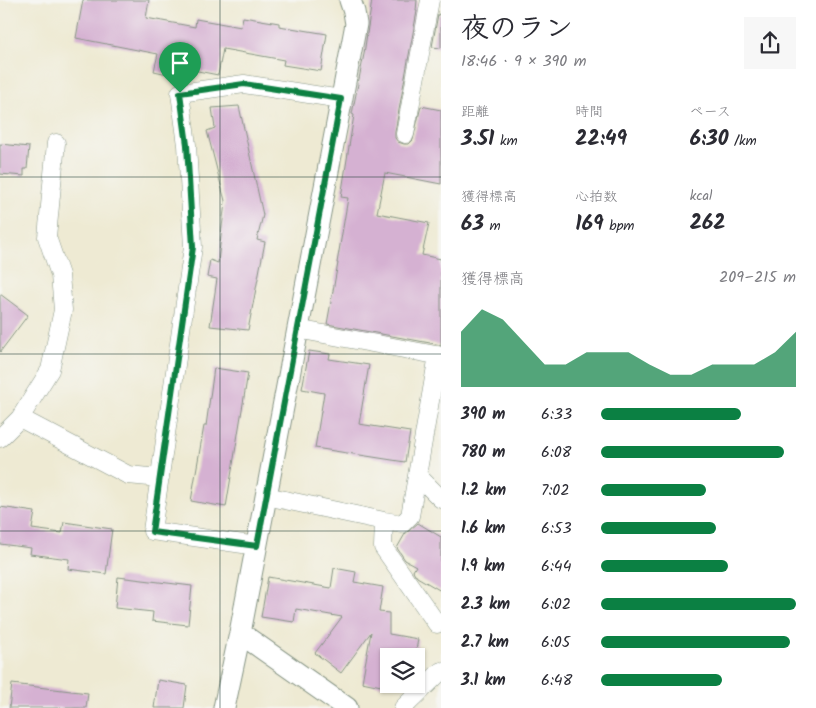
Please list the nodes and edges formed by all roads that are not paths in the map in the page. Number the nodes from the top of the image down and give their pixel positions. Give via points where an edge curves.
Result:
1 (350, 0) edge
2 (430, 0) edge
3 (437, 0) edge
4 (441, 1) edge
5 (341, 99) junction
6 (405, 134) dead end
7 (56, 143) dead end
8 (297, 329) junction
9 (439, 355) edge
10 (20, 418) junction
11 (0, 438) edge
12 (417, 475) junction
13 (160, 478) junction
14 (266, 496) junction
15 (441, 499) edge
16 (384, 521) junction
17 (257, 546) junction
18 (437, 624) dead end
19 (240, 634) junction
20 (441, 671) edge
21 (224, 708) edge
22 (346, 708) edge
23 (403, 708) edge

1 - 5 street via 356,24
2 - 6 street
3 - 4 street
5 - 8 street
5 - 13 street via 244,84 180,93 187,145 193,247
7 - 10 street via 47,237 60,275 63,310 50,370
8 - 9 street
8 - 14 street
9 - 12 street
10 - 11 street
10 - 13 street via 128,475
12 - 15 street
12 - 16 street via 410,516 402,524
13 - 17 street via 152,532
14 - 16 street
14 - 17 street
16 - 18 street via 383,547
17 - 19 street
19 - 21 street
19 - 22 street
20 - 23 street

